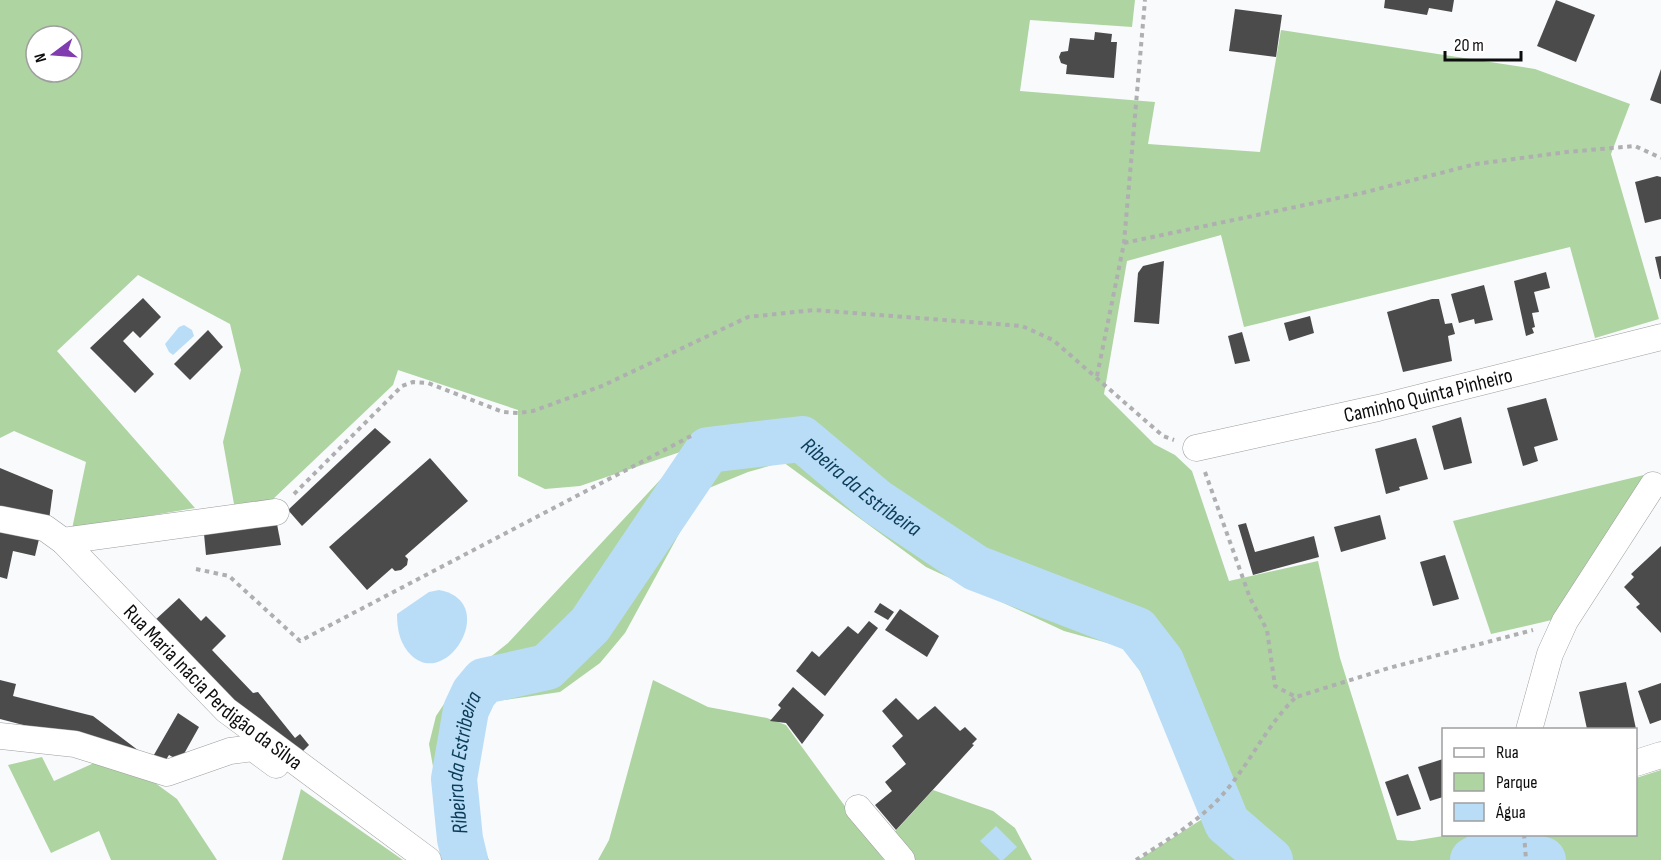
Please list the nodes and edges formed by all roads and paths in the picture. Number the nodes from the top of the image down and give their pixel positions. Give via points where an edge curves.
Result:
1 (1145, 0) edge
2 (1661, 158) edge
3 (1124, 243) junction
4 (1661, 337) edge
5 (1097, 376) junction
6 (691, 436) dead end
7 (1196, 448) junction
8 (1658, 483) edge
9 (276, 512) joint
10 (0, 519) edge
11 (63, 541) junction
12 (196, 569) dead end
13 (1565, 621) junction
14 (1296, 697) junction
15 (1529, 728) edge
16 (0, 736) edge
17 (1661, 755) edge
18 (1637, 762) edge
19 (858, 808) dead end
20 (1524, 836) edge
21 (408, 860) edge
22 (428, 860) edge
23 (902, 860) edge
24 (1136, 860) edge
25 (1527, 860) edge

1 - 3 path
2 - 3 path via 1635,146 1476,164 1362,193
3 - 5 path
4 - 7 street, Caminho Quinta Pinheiro via 1378,408
5 - 7 path via 1163,436
5 - 9 path via 1053,340 1022,326 814,310 748,317 602,386 533,411 503,412 428,383 402,386
6 - 12 path via 300,641 229,576
7 - 14 path via 1250,598 1267,630 1275,686
8 - 13 street
9 - 11 street
10 - 11 street, Rua Maria Inácia Perdigão da Silva via 45,528
11 - 22 street, Rua Maria Inácia Perdigão da Silva via 226,710
13 - 14 path
13 - 15 street via 1550,654
14 - 24 path via 1276,716 1225,793 1165,842
16 - 21 street via 75,744 167,773 230,751 252,748
17 - 18 street
19 - 23 street
20 - 25 path

